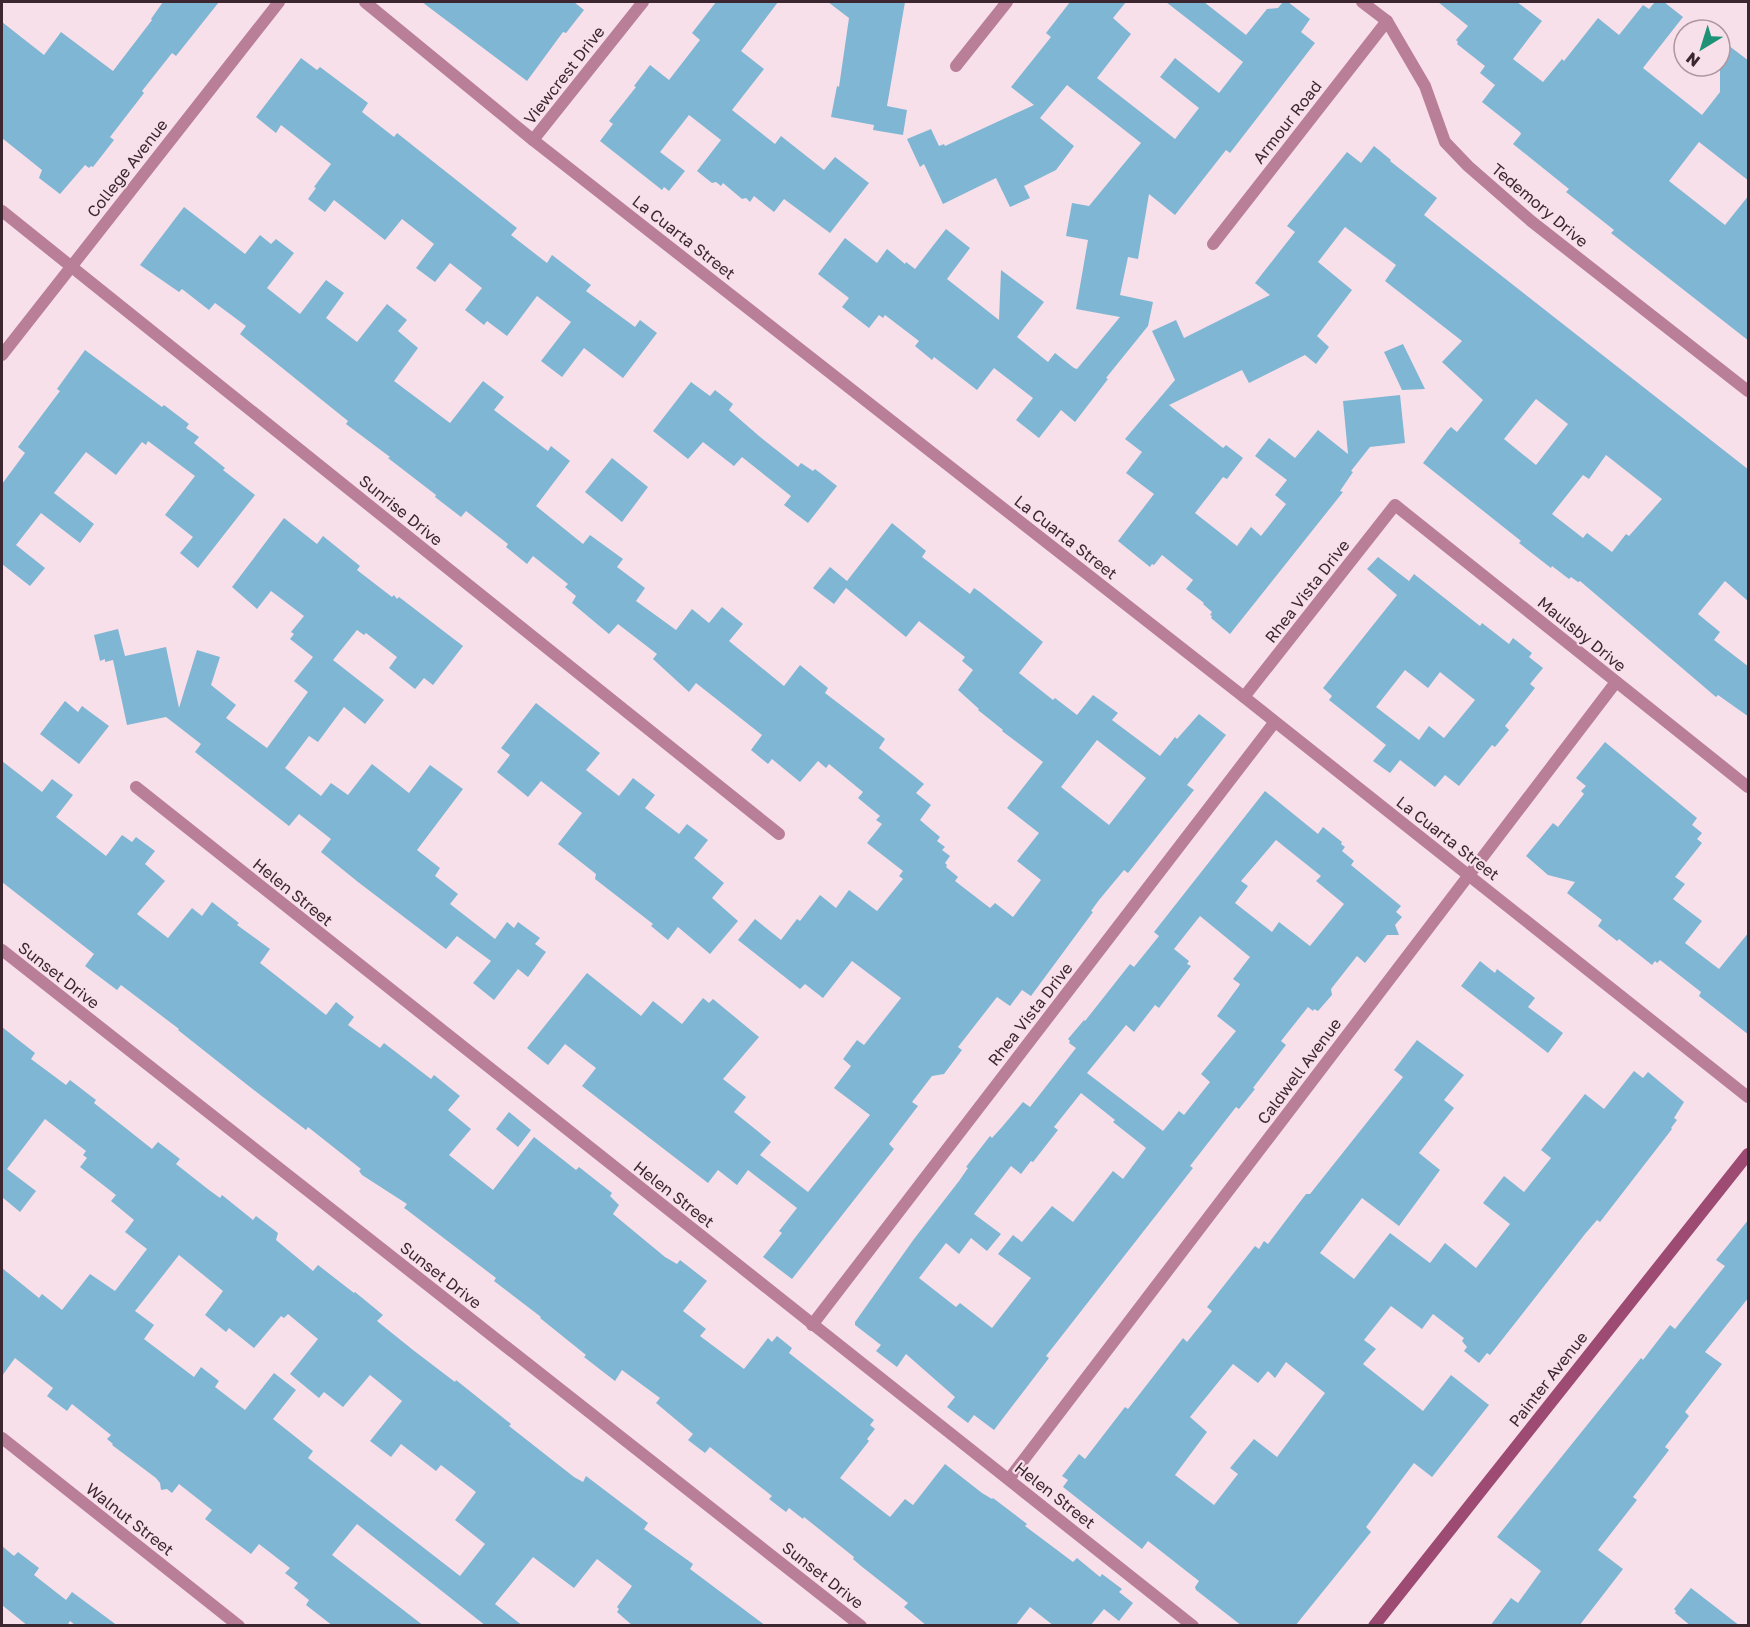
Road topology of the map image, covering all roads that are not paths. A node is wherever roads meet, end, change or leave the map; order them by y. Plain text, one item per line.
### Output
1 (279, 2) edge
2 (364, 2) edge
3 (643, 2) edge
4 (1007, 2) edge
5 (1362, 2) edge
6 (1387, 21) junction
7 (956, 66) dead end
8 (533, 140) junction
9 (2, 211) edge
10 (1213, 244) dead end
11 (71, 267) junction
12 (2, 355) edge
13 (1749, 391) edge
14 (1395, 505) joint
15 (1616, 682) junction
16 (1244, 697) junction
17 (1274, 723) junction
18 (1749, 787) edge
19 (136, 788) dead end
20 (779, 834) dead end
21 (1469, 875) junction
22 (2, 950) edge
23 (1749, 1097) edge
24 (1749, 1154) edge
25 (812, 1325) junction
26 (2, 1438) edge
27 (1009, 1479) junction
28 (239, 1626) edge
29 (861, 1626) edge
30 (1193, 1626) edge
31 (1374, 1626) edge

1 - 11 street, College Avenue
2 - 8 street, La Cuarta Street
3 - 8 street, Viewcrest Drive
4 - 7 street
5 - 6 street, Tedemory Drive
6 - 10 street, Armour Road
6 - 13 street, Tedemory Drive
8 - 16 street, La Cuarta Street
9 - 11 street, Sunrise Drive
11 - 12 street, College Avenue
11 - 20 street, Sunrise Drive
14 - 15 street, Maulsby Drive
14 - 16 street, Rhea Vista Drive
15 - 18 street, Maulsby Drive
15 - 21 street, Caldwell Avenue
16 - 17 street, La Cuarta Street
17 - 21 street, La Cuarta Street
17 - 25 street, Rhea Vista Drive
19 - 25 street, Helen Street
21 - 23 street, La Cuarta Street
21 - 27 street, Caldwell Avenue
22 - 29 street, Sunset Drive
24 - 31 main road, Painter Avenue
25 - 27 street, Helen Street
26 - 28 street, Walnut Street
27 - 30 street, Helen Street

